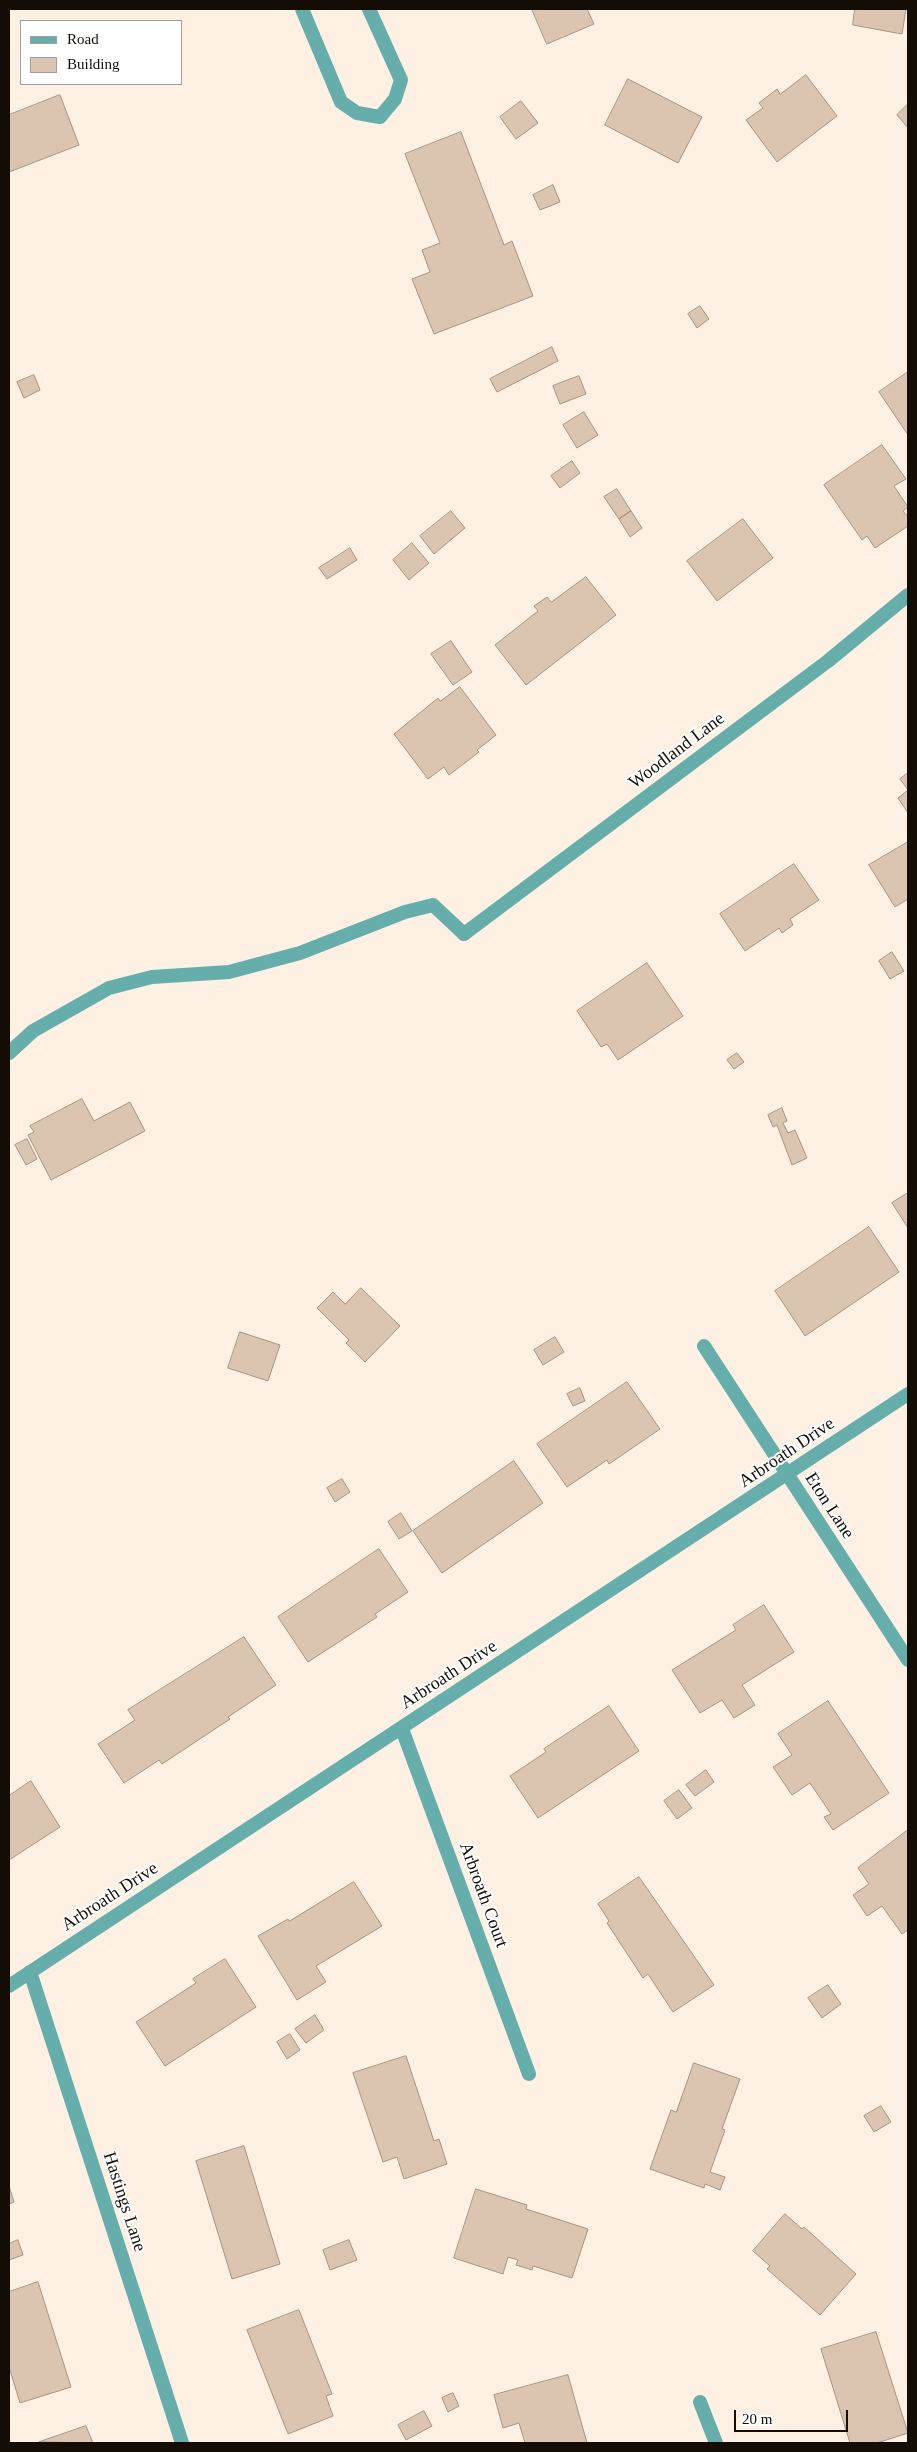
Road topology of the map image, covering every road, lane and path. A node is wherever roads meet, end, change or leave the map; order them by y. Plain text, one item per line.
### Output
1 (302, 9) edge
2 (369, 9) edge
3 (908, 595) edge
4 (9, 1053) edge
5 (704, 1346) dead end
6 (908, 1394) edge
7 (787, 1476) junction
8 (908, 1660) edge
9 (402, 1729) junction
10 (30, 1972) junction
11 (9, 1986) edge
12 (529, 2074) dead end
13 (700, 2402) dead end
14 (182, 2443) edge
15 (716, 2443) edge

1 - 2 street
3 - 4 street, Woodland Lane
5 - 7 street, Eton Lane
6 - 7 street, Arbroath Drive
7 - 8 street, Eton Lane
7 - 9 street, Arbroath Drive
9 - 10 street, Arbroath Drive
9 - 12 street, Arbroath Court
10 - 11 street, Arbroath Drive
10 - 14 street, Hastings Lane
13 - 15 street

